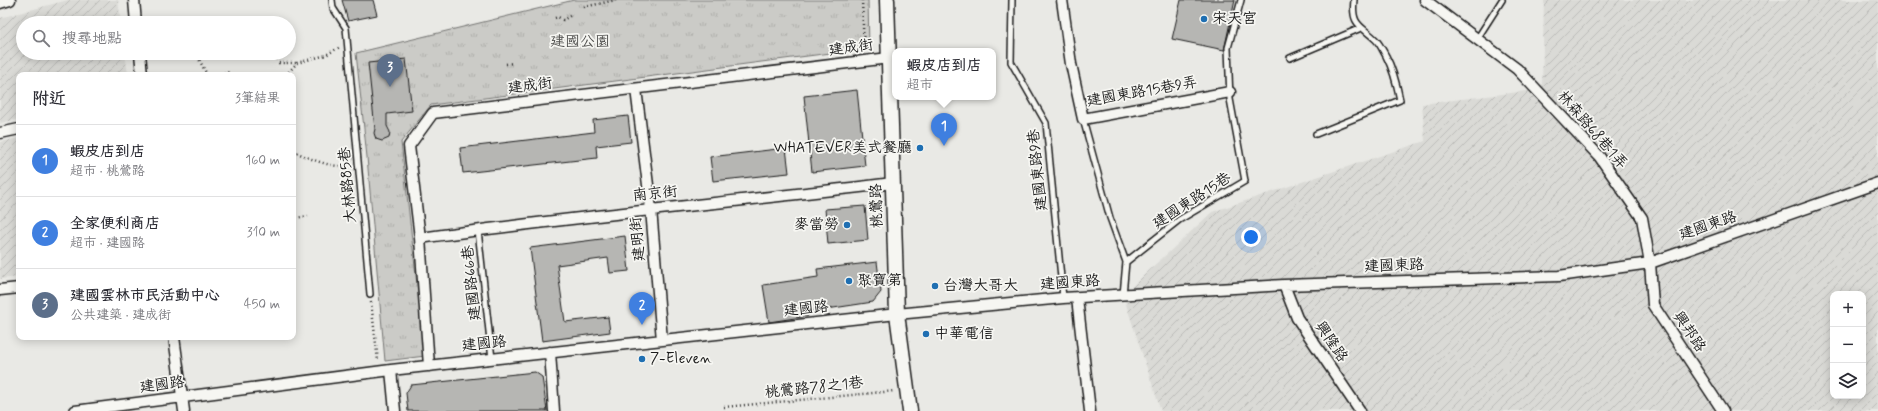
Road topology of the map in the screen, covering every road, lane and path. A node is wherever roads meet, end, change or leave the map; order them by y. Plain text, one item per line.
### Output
1 (10, 0) edge
2 (134, 0) edge
3 (332, 0) edge
4 (616, 0) edge
5 (862, 0) edge
6 (888, 0) edge
7 (1012, 0) edge
8 (1062, 0) edge
9 (1241, 0) edge
10 (1354, 0) edge
11 (1425, 0) edge
12 (1502, 0) edge
13 (0, 3) edge
14 (584, 6) dead end
15 (135, 16) edge
16 (570, 16) dead end
17 (555, 18) dead end
18 (1361, 28) junction
19 (1477, 39) junction
20 (347, 43) junction
21 (864, 57) dead end
22 (889, 58) junction
23 (1290, 58) dead end
24 (141, 60) edge
25 (200, 60) edge
26 (277, 60) edge
27 (297, 63) junction
28 (513, 63) dead end
29 (506, 64) dead end
30 (142, 72) edge
31 (206, 72) edge
32 (289, 72) edge
33 (636, 89) junction
34 (1230, 92) junction
35 (1083, 119) junction
36 (16, 130) edge
37 (0, 133) edge
38 (1316, 134) dead end
39 (296, 152) edge
40 (358, 166) junction
41 (893, 183) junction
42 (1878, 183) edge
43 (651, 209) junction
44 (308, 216) dead end
45 (296, 218) edge
46 (478, 230) junction
47 (420, 238) junction
48 (1126, 262) junction
49 (1650, 262) junction
50 (1284, 285) junction
51 (16, 288) edge
52 (0, 290) edge
53 (370, 294) joint
54 (1123, 295) junction
55 (1063, 298) junction
56 (1077, 298) junction
57 (897, 314) junction
58 (174, 340) edge
59 (662, 340) junction
60 (550, 352) junction
61 (492, 359) junction
62 (429, 366) junction
63 (391, 370) junction
64 (380, 371) junction
65 (906, 390) junction
66 (182, 398) junction
67 (724, 407) dead end
68 (75, 411) edge
69 (184, 411) edge
70 (395, 411) edge
71 (554, 411) edge
72 (910, 411) edge
73 (1090, 411) edge
74 (1360, 411) edge
75 (1723, 411) edge

1 - 13 street
2 - 15 street
3 - 20 lane, 大林路85巷
4 - 14 path
5 - 21 path
6 - 22 main road, 桃鶯路
7 - 55 lane, 建國東路9巷
8 - 35 street, 建國東路15巷9弄
9 - 34 lane
10 - 18 lane
11 - 19 street, 林森路68巷1弄
12 - 19 lane
16 - 17 path
18 - 23 lane
18 - 38 lane
19 - 49 street, 林森路68巷1弄
20 - 27 path
20 - 40 lane, 大林路85巷
22 - 33 street, 建成街
22 - 41 main road, 桃鶯路
24 - 30 street
25 - 31 path
26 - 27 path
27 - 32 path
28 - 29 path
33 - 43 street, 建明街
33 - 47 street, 建成街
34 - 35 street, 建國東路15巷9弄
34 - 48 lane, 建國東路15巷
35 - 48 lane
36 - 37 street
39 - 40 path
40 - 53 lane, 大林路85巷
41 - 43 street, 南京街
41 - 57 main road, 桃鶯路
42 - 49 street, 建國東路
43 - 46 street, 南京街
43 - 59 street, 建明街
44 - 45 path
46 - 47 street, 南京街
46 - 61 lane, 建國路66巷
47 - 62 street, 建成街
48 - 54 lane
49 - 50 street, 建國東路
49 - 75 street, 興邦路
50 - 54 street, 建國東路
50 - 74 street, 興隆路
51 - 52 street
53 - 64 path
54 - 56 street, 建國東路
55 - 56 street, 建國東路
55 - 57 street, 建國東路
56 - 73 street
57 - 59 street, 建國路
57 - 65 main road, 桃鶯路
58 - 66 street
59 - 60 street, 建國路
60 - 61 street, 建國路
60 - 71 street
61 - 62 street, 建國路
62 - 63 street, 建國路
63 - 64 street, 建國路
63 - 70 street
64 - 66 street, 建國路
65 - 67 path, 桃鶯路78之1巷
65 - 72 main road, 桃鶯路
66 - 68 street, 建國路
66 - 69 street

